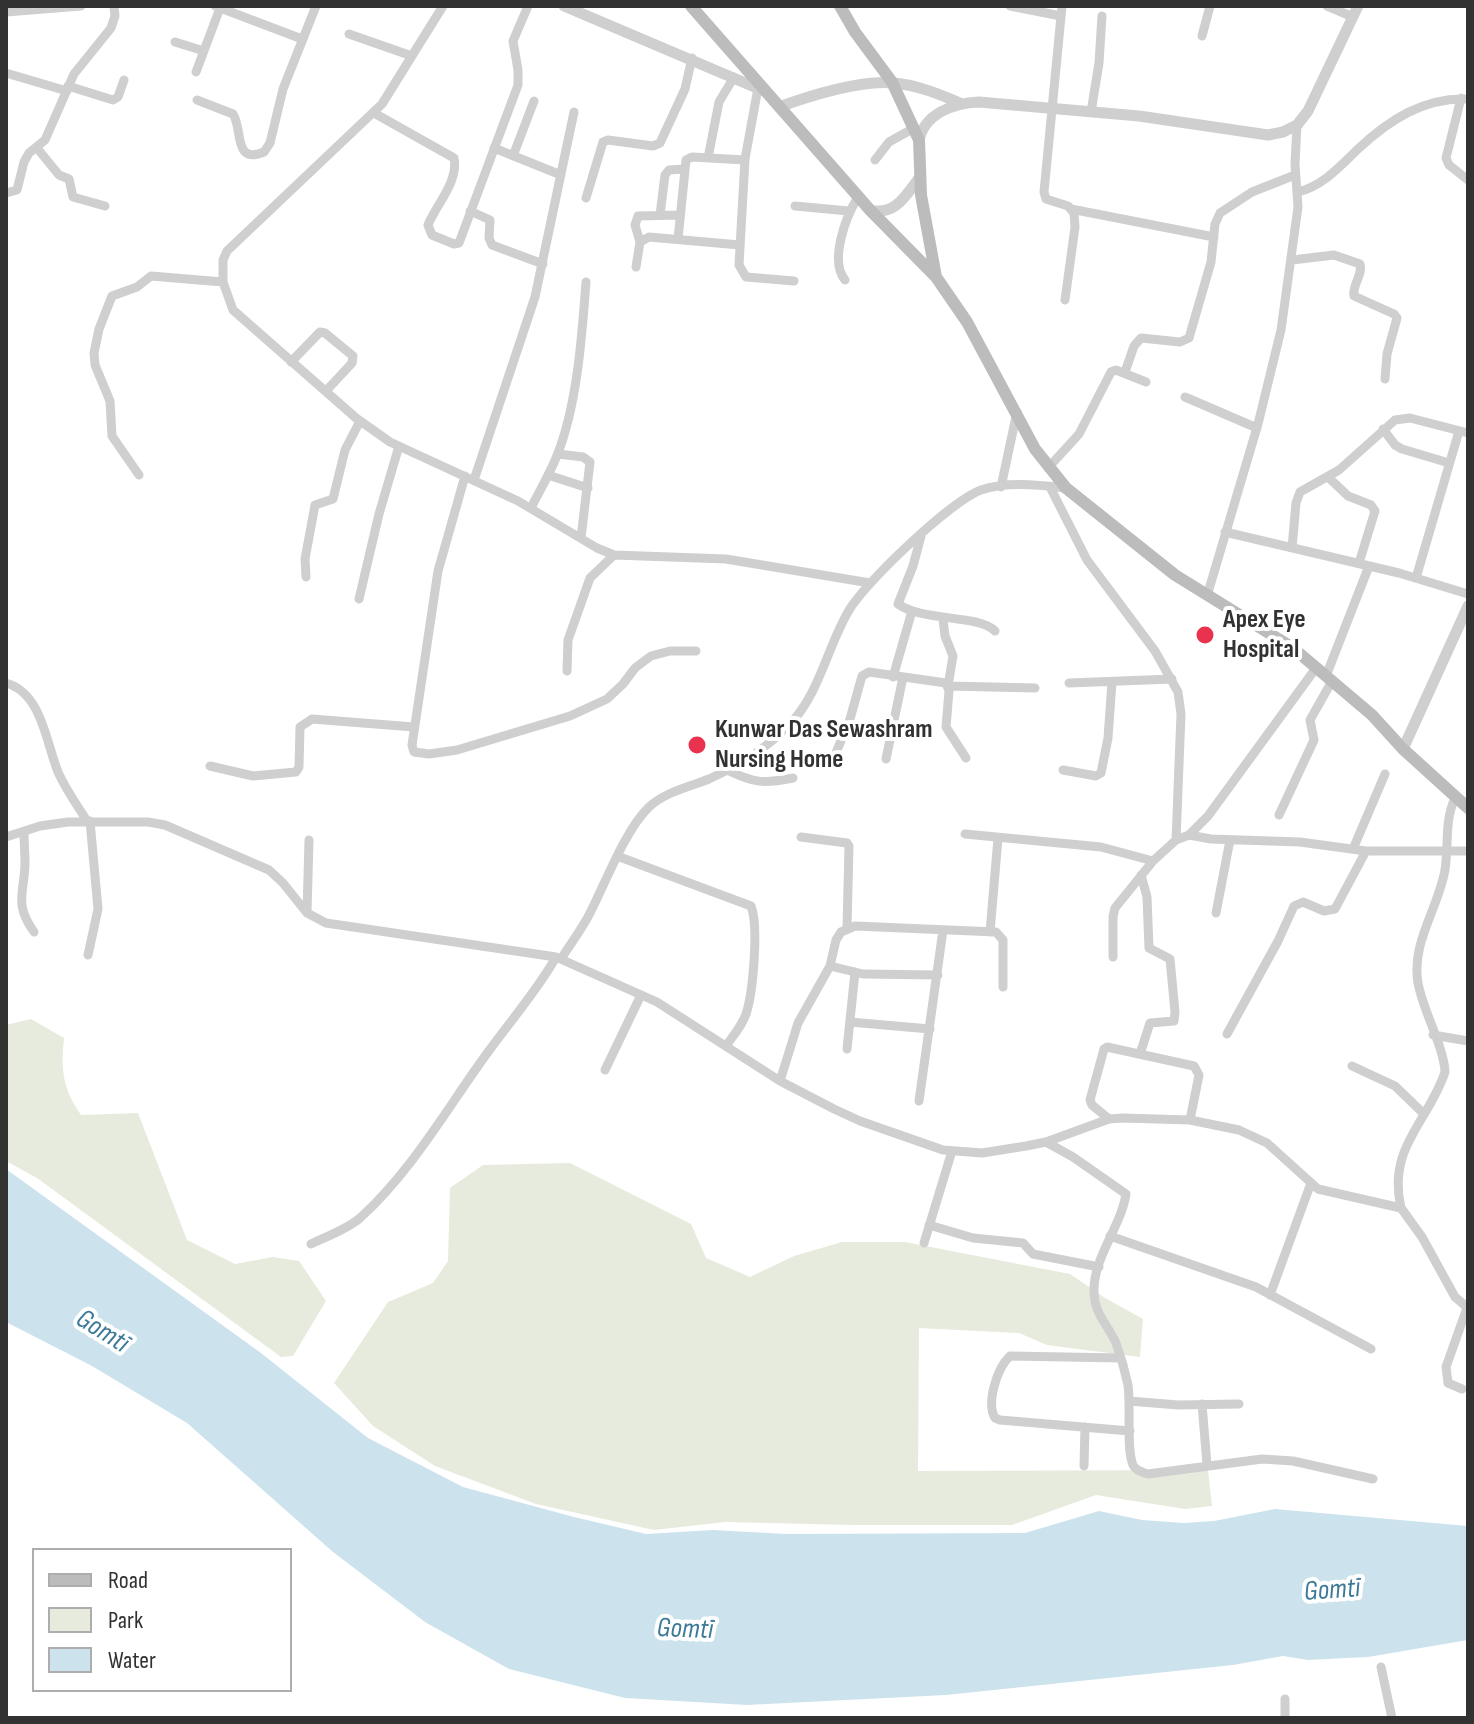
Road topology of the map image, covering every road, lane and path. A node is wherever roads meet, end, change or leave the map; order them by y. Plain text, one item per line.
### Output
1 (81, 6) edge
2 (114, 6) edge
3 (316, 6) edge
4 (443, 6) edge
5 (528, 6) edge
6 (564, 6) edge
7 (691, 6) edge
8 (840, 6) edge
9 (1010, 6) edge
10 (1210, 6) edge
11 (1327, 6) edge
12 (218, 7) edge
13 (1061, 11) edge
14 (1356, 11) edge
15 (6, 12) edge
16 (1102, 16) dead end
17 (349, 34) dead end
18 (1202, 36) dead end
19 (302, 39) junction
20 (175, 42) dead end
21 (204, 51) junction
22 (412, 56) junction
23 (692, 58) junction
24 (196, 72) dead end
25 (6, 73) edge
26 (734, 77) junction
27 (124, 80) dead end
28 (892, 82) junction
29 (68, 88) junction
30 (761, 89) junction
31 (1464, 99) edge
32 (197, 100) dead end
33 (534, 101) dead end
34 (960, 103) junction
35 (779, 107) junction
36 (1053, 109) junction
37 (574, 112) dead end
38 (1091, 112) junction
39 (374, 113) junction
40 (1297, 125) junction
41 (917, 134) junction
42 (37, 148) junction
43 (494, 148) junction
44 (513, 156) junction
45 (708, 158) junction
46 (745, 160) junction
47 (875, 160) dead end
48 (684, 169) junction
49 (561, 175) junction
50 (1295, 175) junction
51 (920, 177) junction
52 (1468, 180) edge
53 (1298, 192) junction
54 (6, 193) edge
55 (858, 197) junction
56 (586, 198) dead end
57 (105, 206) dead end
58 (795, 206) dead end
59 (1071, 209) junction
60 (870, 210) junction
61 (470, 211) junction
62 (849, 211) junction
63 (660, 215) junction
64 (680, 215) junction
65 (1214, 237) junction
66 (678, 239) junction
67 (640, 242) junction
68 (740, 245) junction
69 (1292, 260) junction
70 (543, 264) junction
71 (636, 267) dead end
72 (936, 277) junction
73 (845, 280) dead end
74 (794, 281) dead end
75 (223, 282) junction
76 (586, 282) dead end
77 (1065, 300) dead end
78 (291, 362) junction
79 (1125, 372) junction
80 (1385, 379) dead end
81 (1146, 382) dead end
82 (326, 391) junction
83 (1185, 397) dead end
84 (1017, 412) junction
85 (360, 421) junction
86 (1257, 428) junction
87 (1383, 429) junction
88 (1464, 432) edge
89 (399, 446) junction
90 (558, 454) junction
91 (1449, 463) junction
92 (1048, 468) junction
93 (139, 475) dead end
94 (548, 475) junction
95 (1328, 477) junction
96 (470, 478) junction
97 (1001, 487) junction
98 (1050, 487) junction
99 (588, 488) junction
100 (1066, 488) junction
101 (531, 508) junction
102 (1225, 532) junction
103 (921, 536) junction
104 (581, 538) junction
105 (1292, 548) junction
106 (614, 555) junction
107 (1364, 564) junction
108 (306, 577) dead end
109 (1416, 578) junction
110 (870, 583) junction
111 (1468, 594) edge
112 (1207, 596) junction
113 (359, 599) dead end
114 (1468, 606) edge
115 (912, 611) junction
116 (943, 619) junction
117 (995, 631) dead end
118 (696, 651) dead end
119 (567, 671) dead end
120 (1325, 675) junction
121 (898, 677) junction
122 (1172, 679) junction
123 (1112, 682) junction
124 (6, 683) edge
125 (1069, 683) dead end
126 (948, 686) junction
127 (1035, 688) dead end
128 (414, 727) junction
129 (1403, 749) junction
130 (835, 755) dead end
131 (966, 758) dead end
132 (886, 759) dead end
133 (210, 766) dead end
134 (727, 770) junction
135 (1063, 770) dead end
136 (1385, 774) dead end
137 (793, 778) dead end
138 (1455, 798) junction
139 (1468, 808) edge
140 (1279, 815) dead end
141 (89, 821) junction
142 (24, 831) junction
143 (965, 834) dead end
144 (1189, 835) junction
145 (6, 837) edge
146 (801, 837) dead end
147 (998, 838) junction
148 (309, 840) dead end
149 (1176, 840) junction
150 (1230, 840) junction
151 (1353, 849) junction
152 (1366, 851) junction
153 (1447, 851) junction
154 (1468, 851) edge
155 (617, 856) junction
156 (1153, 861) junction
157 (1141, 875) junction
158 (307, 913) junction
159 (1216, 913) dead end
160 (847, 928) junction
161 (943, 930) junction
162 (34, 932) dead end
163 (990, 932) junction
164 (88, 955) dead end
165 (1113, 957) dead end
166 (558, 958) junction
167 (830, 966) junction
168 (855, 972) junction
169 (938, 975) junction
170 (1003, 987) dead end
171 (641, 995) junction
172 (850, 1022) junction
173 (930, 1029) junction
174 (1227, 1034) dead end
175 (1433, 1035) junction
176 (1468, 1041) edge
177 (726, 1046) junction
178 (847, 1049) dead end
179 (1140, 1054) junction
180 (1352, 1066) dead end
181 (605, 1070) dead end
182 (780, 1081) junction
183 (919, 1101) dead end
184 (1423, 1113) junction
185 (1109, 1119) junction
186 (1190, 1120) junction
187 (1046, 1142) junction
188 (952, 1151) junction
189 (1311, 1183) junction
190 (1401, 1208) junction
191 (929, 1225) junction
192 (1110, 1236) junction
193 (924, 1243) dead end
194 (311, 1244) dead end
195 (1099, 1267) junction
196 (1270, 1295) junction
197 (1468, 1308) edge
198 (1371, 1349) dead end
199 (1121, 1358) junction
200 (1462, 1389) dead end
201 (1129, 1401) junction
202 (1202, 1404) junction
203 (1239, 1404) dead end
204 (1085, 1427) junction
205 (1130, 1431) junction
206 (1207, 1465) junction
207 (1084, 1466) dead end
208 (1373, 1479) dead end
209 (1381, 1667) dead end
210 (1285, 1699) dead end
211 (1285, 1718) edge
212 (1392, 1718) edge

1 - 15 street
2 - 29 street
3 - 19 street
4 - 22 street
5 - 43 street
6 - 23 street
7 - 30 main road
8 - 28 main road
9 - 13 street
10 - 18 street
11 - 14 street
12 - 19 street
12 - 21 street
13 - 36 street
14 - 40 street
16 - 38 street
17 - 22 street
19 - 32 street
20 - 21 street
21 - 24 street
22 - 39 street
23 - 26 street
23 - 56 street
25 - 29 street
26 - 30 street
26 - 45 street
27 - 29 street
28 - 34 street
28 - 35 street
28 - 41 main road
29 - 42 street
30 - 35 main road
30 - 46 street
31 - 52 street
31 - 53 street
33 - 44 street
34 - 36 street
34 - 41 street
35 - 55 main road
36 - 38 street
36 - 59 street
37 - 49 street
38 - 40 street
39 - 61 street
39 - 75 street
40 - 50 street
41 - 47 street
41 - 51 main road
42 - 54 street
42 - 57 street
43 - 44 street
43 - 61 street
44 - 49 street
45 - 46 street
45 - 48 street
46 - 68 street
48 - 63 street
48 - 64 street
49 - 70 street
50 - 53 street
50 - 65 street
51 - 60 street
51 - 72 main road
53 - 69 street
55 - 60 main road
55 - 62 street
58 - 62 street
59 - 65 street
59 - 77 street
60 - 72 main road
61 - 70 street
62 - 73 street
63 - 64 street
63 - 67 street
64 - 66 street
65 - 79 street
66 - 67 street
66 - 68 street
67 - 71 street
68 - 74 street
69 - 80 street
69 - 86 street
70 - 96 street
72 - 84 main road
75 - 78 street
75 - 93 street
76 - 90 street
78 - 82 street
78 - 82 street
79 - 81 street
79 - 92 street
82 - 85 street
83 - 86 street
84 - 92 main road
84 - 97 street
85 - 89 street
85 - 108 street
86 - 102 street
87 - 88 street
87 - 91 street
87 - 95 street
88 - 91 street
89 - 96 street
89 - 113 street
90 - 94 street
90 - 99 street
91 - 109 street
92 - 100 main road
94 - 99 street
94 - 101 street
95 - 105 street
95 - 107 street
96 - 101 street
96 - 128 street
97 - 98 street
97 - 103 street
98 - 100 street
98 - 122 street
99 - 104 street
100 - 112 main road
101 - 104 street
102 - 105 street
102 - 112 street
103 - 110 street
103 - 115 street
104 - 106 street
105 - 107 street
106 - 110 street
106 - 119 street
107 - 109 street
107 - 120 street
109 - 111 street
110 - 134 street
112 - 120 main road
114 - 129 street
115 - 116 street
115 - 121 street
116 - 117 street
116 - 126 street
118 - 128 street
120 - 129 main road
120 - 140 street
120 - 144 street
121 - 126 street
121 - 130 street
121 - 132 street
122 - 123 street
122 - 149 street
123 - 125 street
123 - 135 street
124 - 141 street
126 - 127 street
126 - 131 street
128 - 133 street
129 - 138 main road
134 - 137 street
134 - 155 street
136 - 151 street
138 - 139 main road
138 - 153 street
141 - 142 street
141 - 158 street
141 - 164 street
142 - 145 street
142 - 162 street
143 - 147 street
144 - 149 street
144 - 150 street
146 - 160 street
147 - 156 street
147 - 163 street
148 - 158 street
149 - 156 street
150 - 151 street
150 - 159 street
151 - 152 street
152 - 153 street
152 - 174 street
153 - 154 street
153 - 175 street
155 - 166 street
155 - 177 street
156 - 157 street
157 - 165 street
157 - 179 street
158 - 166 street
160 - 161 street
160 - 167 street
161 - 163 street
161 - 169 street
163 - 170 street
166 - 171 street
166 - 194 street
167 - 168 street
167 - 182 street
168 - 169 street
168 - 172 street
169 - 173 street
171 - 177 street
171 - 181 street
172 - 173 street
172 - 178 street
173 - 183 street
175 - 176 street
175 - 184 street
177 - 182 street
179 - 185 street
179 - 186 street
180 - 184 street
182 - 188 street
184 - 190 street
185 - 186 street
185 - 187 street
186 - 189 street
187 - 188 street
187 - 192 street
188 - 191 street
189 - 190 street
189 - 196 street
190 - 197 street
191 - 193 street
191 - 195 street
192 - 195 street
192 - 196 street
195 - 199 street
196 - 198 street
197 - 200 street
199 - 201 street
199 - 204 street
201 - 202 street
201 - 205 street
202 - 203 street
202 - 206 street
204 - 205 street
204 - 207 street
205 - 206 street
206 - 208 street
209 - 212 street
210 - 211 street

